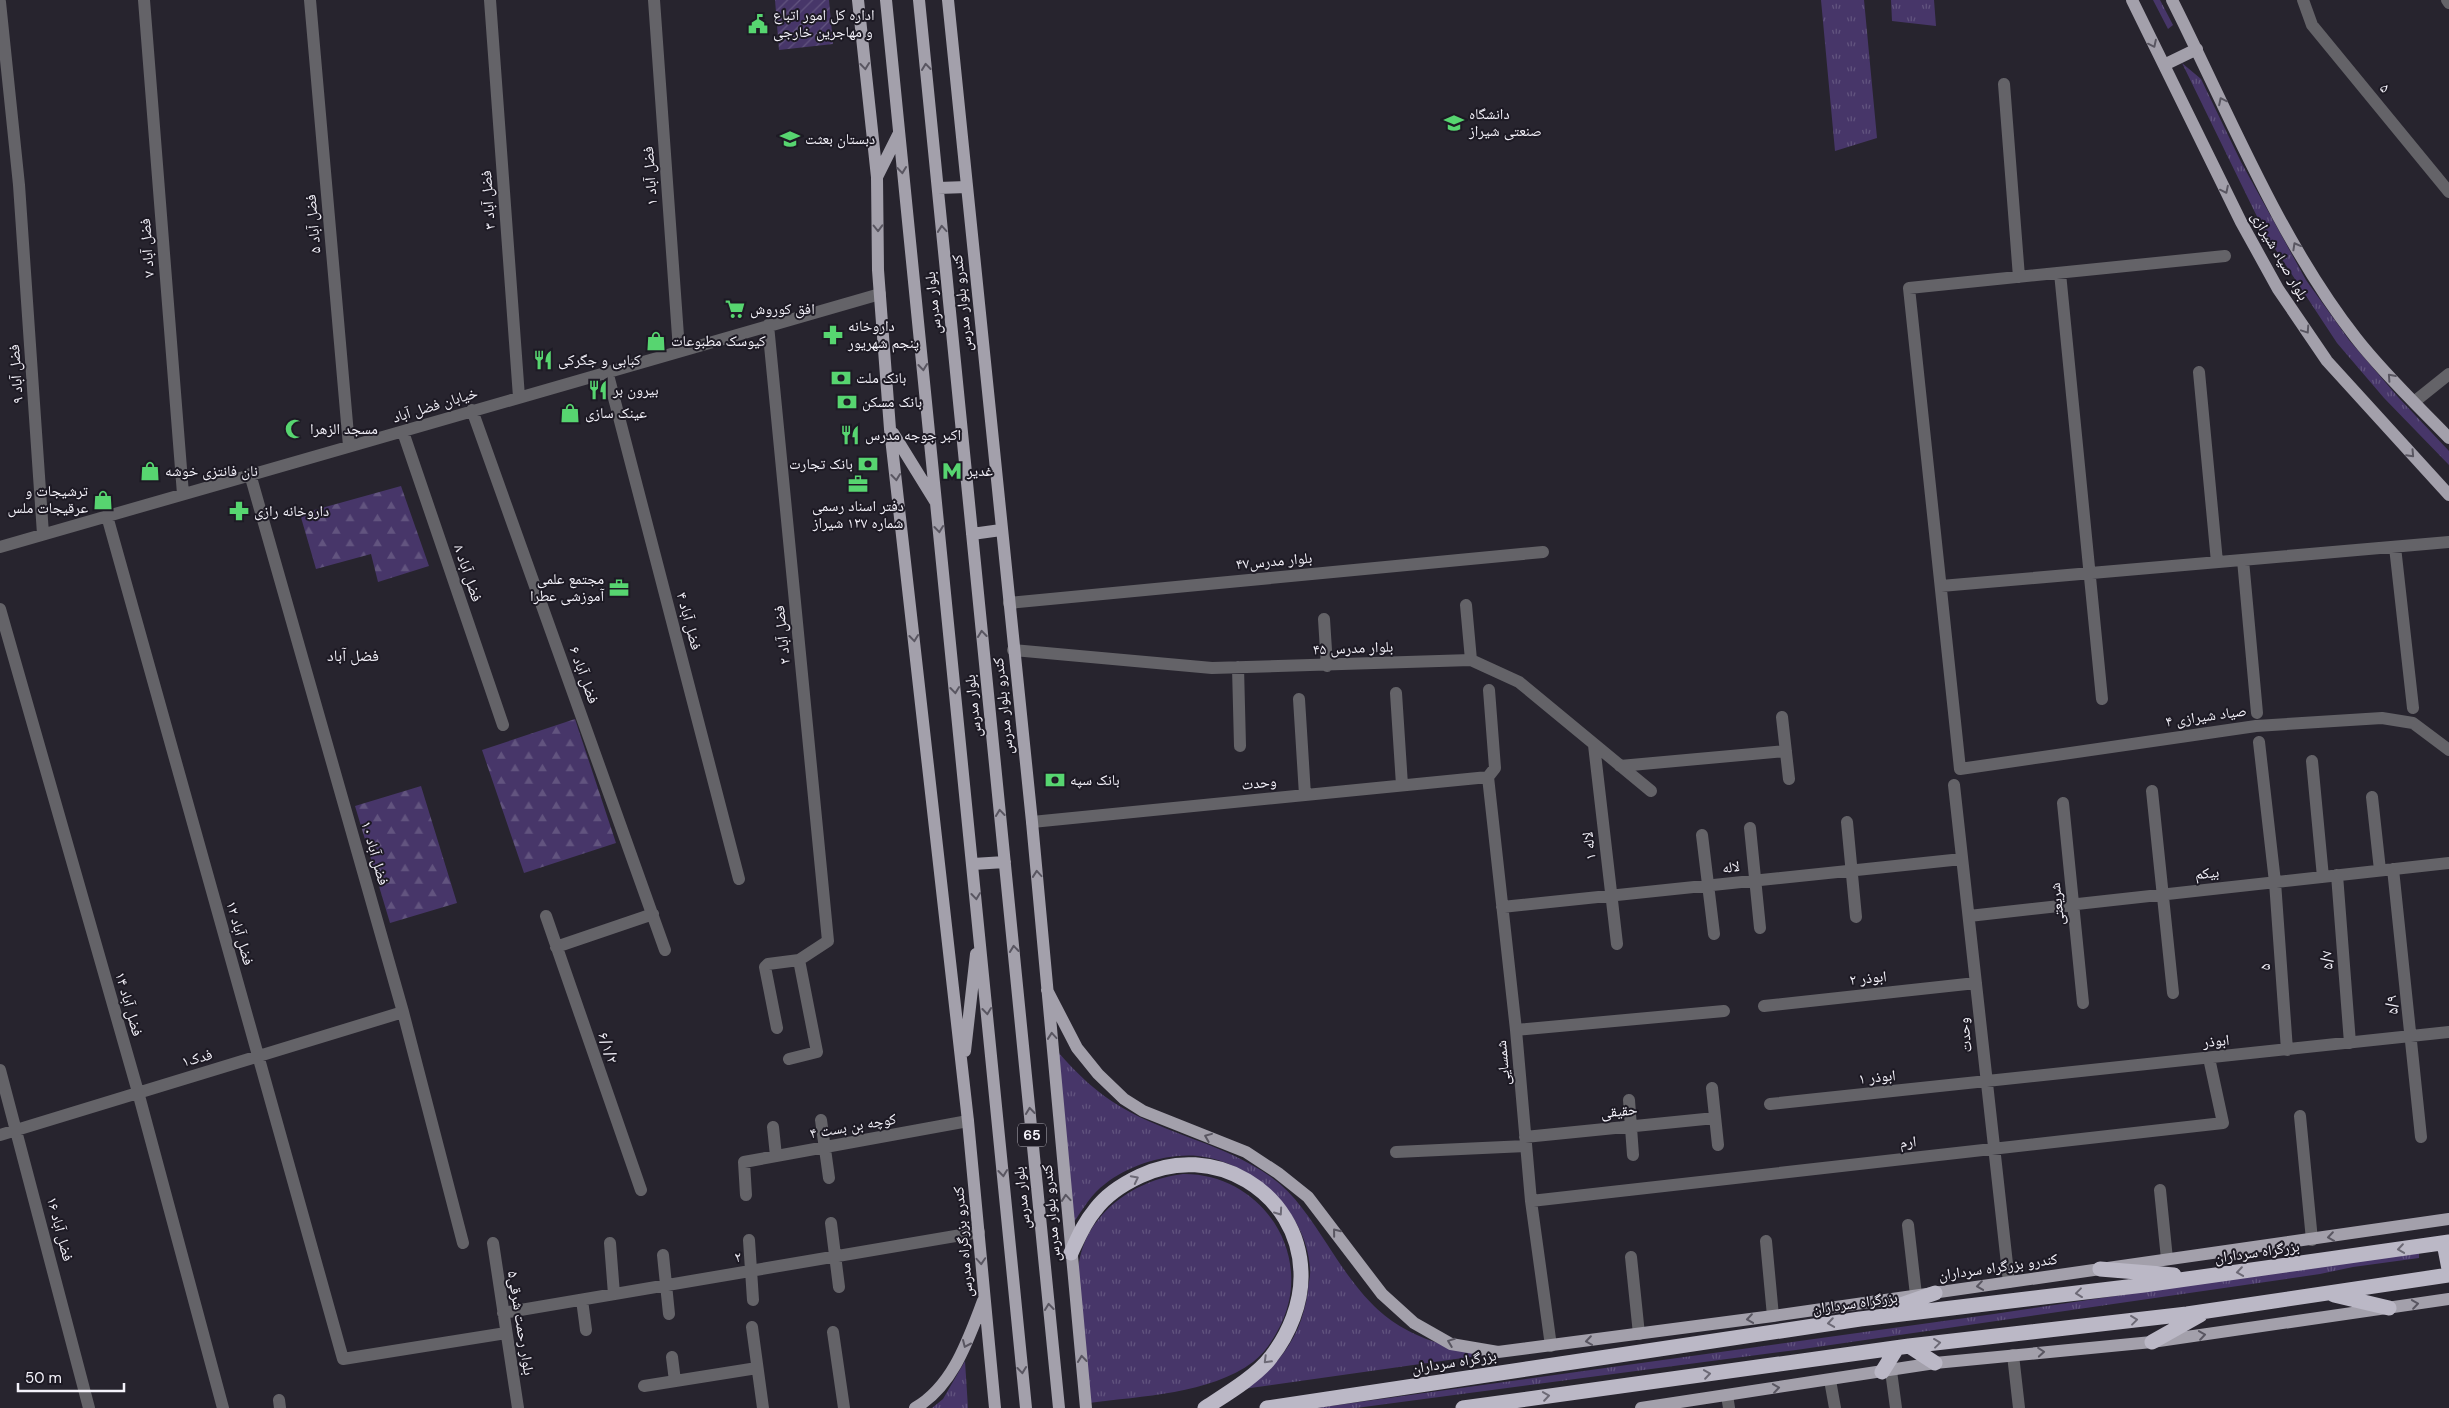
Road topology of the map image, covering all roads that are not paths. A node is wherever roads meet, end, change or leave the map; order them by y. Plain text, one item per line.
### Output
1 (144, 0) edge
2 (310, 0) edge
3 (490, 0) edge
4 (654, 0) edge
5 (858, 0) edge
6 (886, 0) edge
7 (919, 0) edge
8 (948, 0) edge
9 (2132, 0) edge
10 (2172, 0) edge
11 (2302, 0) edge
12 (0, 2) edge
13 (2197, 49) junction
14 (2164, 65) junction
15 (2004, 84) dead end
16 (898, 135) junction
17 (877, 177) junction
18 (938, 188) junction
19 (967, 188) junction
20 (2449, 192) edge
21 (2225, 256) dead end
22 (2060, 273) junction
23 (2020, 277) junction
24 (880, 294) junction
25 (768, 325) junction
26 (679, 350) junction
27 (607, 371) junction
28 (2199, 372) dead end
29 (2449, 374) edge
30 (519, 397) junction
31 (2414, 402) junction
32 (472, 410) junction
33 (890, 429) junction
34 (403, 432) junction
35 (2449, 438) edge
36 (349, 446) junction
37 (250, 474) junction
38 (183, 494) junction
39 (2449, 495) edge
40 (937, 504) junction
41 (107, 516) junction
42 (1001, 530) junction
43 (43, 534) junction
44 (972, 534) junction
45 (2449, 542) edge
46 (0, 547) edge
47 (2395, 547) junction
48 (1543, 552) dead end
49 (2243, 560) junction
50 (2217, 562) junction
51 (2090, 573) junction
52 (1941, 586) junction
53 (1009, 603) junction
54 (1466, 605) dead end
55 (0, 609) edge
56 (1324, 619) dead end
57 (1013, 650) junction
58 (1471, 660) junction
59 (1328, 666) junction
60 (1238, 667) junction
61 (1489, 690) dead end
62 (1396, 693) dead end
63 (1299, 699) dead end
64 (2102, 699) dead end
65 (2413, 708) dead end
66 (2257, 712) dead end
67 (1782, 717) dead end
68 (503, 726) dead end
69 (2259, 742) dead end
70 (1240, 746) dead end
71 (1594, 746) junction
72 (2449, 750) edge
73 (1786, 751) junction
74 (2312, 761) dead end
75 (1620, 766) junction
76 (1488, 777) junction
77 (1789, 779) dead end
78 (1402, 785) junction
79 (1954, 785) dead end
80 (1651, 791) dead end
81 (2152, 791) dead end
82 (1306, 795) junction
83 (2372, 797) dead end
84 (2063, 803) dead end
85 (1032, 822) junction
86 (1847, 822) dead end
87 (1750, 828) dead end
88 (1702, 835) dead end
89 (1962, 859) junction
90 (1005, 862) junction
91 (2449, 863) edge
92 (973, 864) junction
93 (1851, 870) junction
94 (2386, 870) junction
95 (2337, 875) junction
96 (2323, 877) junction
97 (739, 880) dead end
98 (1755, 880) junction
99 (2275, 882) junction
100 (1708, 885) junction
101 (2163, 894) junction
102 (1612, 895) junction
103 (2073, 904) junction
104 (1502, 907) junction
105 (653, 914) junction
106 (546, 916) dead end
107 (1856, 916) dead end
108 (1969, 916) junction
109 (979, 928) junction
110 (1760, 928) dead end
111 (1714, 934) dead end
112 (1617, 944) dead end
113 (556, 947) junction
114 (666, 950) dead end
115 (800, 960) junction
116 (1976, 983) junction
117 (1047, 990) junction
118 (2173, 993) dead end
119 (2083, 1003) dead end
120 (1764, 1006) dead end
121 (1724, 1011) dead end
122 (404, 1012) junction
123 (777, 1028) dead end
124 (1516, 1030) junction
125 (2449, 1032) edge
126 (2412, 1036) junction
127 (2350, 1043) junction
128 (2287, 1050) junction
129 (258, 1057) junction
130 (2209, 1058) junction
131 (789, 1059) dead end
132 (0, 1070) edge
133 (963, 1073) junction
134 (1987, 1081) junction
135 (1712, 1088) dead end
136 (138, 1092) junction
137 (1629, 1100) dead end
138 (1770, 1104) dead end
139 (2300, 1116) dead end
140 (1715, 1118) junction
141 (821, 1120) dead end
142 (968, 1121) junction
143 (1631, 1126) junction
144 (773, 1128) dead end
145 (17, 1130) junction
146 (0, 1135) edge
147 (2422, 1137) dead end
148 (1526, 1141) junction
149 (1718, 1145) dead end
150 (825, 1147) junction
151 (1994, 1149) junction
152 (1396, 1152) dead end
153 (1633, 1155) dead end
154 (776, 1156) junction
155 (829, 1178) dead end
156 (640, 1190) dead end
157 (2160, 1190) dead end
158 (746, 1195) dead end
159 (1531, 1201) junction
160 (2449, 1220) edge
161 (831, 1223) dead end
162 (1908, 1225) dead end
163 (979, 1232) junction
164 (749, 1240) dead end
165 (2312, 1240) junction
166 (1766, 1241) dead end
167 (463, 1242) dead end
168 (493, 1243) dead end
169 (610, 1243) dead end
170 (2447, 1243) edge
171 (1071, 1253) junction
172 (663, 1255) dead end
173 (836, 1256) junction
174 (1631, 1257) dead end
175 (2167, 1260) junction
176 (2100, 1269) junction
177 (2449, 1269) edge
178 (751, 1271) junction
179 (2449, 1275) edge
180 (2203, 1277) junction
181 (2009, 1282) junction
182 (666, 1285) junction
183 (839, 1287) dead end
184 (1934, 1293) junction
185 (2326, 1293) junction
186 (614, 1294) junction
187 (1916, 1296) junction
188 (983, 1299) junction
189 (2449, 1299) edge
190 (582, 1300) junction
191 (752, 1300) dead end
192 (2389, 1308) junction
193 (2208, 1310) junction
194 (503, 1313) junction
195 (669, 1314) dead end
196 (1773, 1316) junction
197 (1860, 1319) junction
198 (752, 1327) dead end
199 (586, 1330) dead end
200 (833, 1332) dead end
201 (506, 1333) junction
202 (1639, 1334) junction
203 (2152, 1342) junction
204 (1551, 1346) junction
205 (1903, 1347) junction
206 (2013, 1355) junction
207 (672, 1357) dead end
208 (1935, 1363) junction
209 (758, 1368) junction
210 (1887, 1371) junction
211 (1830, 1380) junction
212 (675, 1381) junction
213 (644, 1386) dead end
214 (1727, 1395) junction
215 (88, 1402) edge
216 (223, 1408) edge
217 (518, 1408) edge
218 (763, 1408) edge
219 (844, 1408) edge
220 (915, 1408) edge
221 (995, 1408) edge
222 (1026, 1408) edge
223 (1059, 1408) edge
224 (1086, 1408) edge
225 (1205, 1408) edge
226 (1267, 1408) edge
227 (1463, 1408) edge
228 (1641, 1408) edge
229 (1728, 1408) edge
230 (1835, 1408) edge
231 (1896, 1408) edge
232 (2019, 1408) edge

1 - 38 street, فضل آباد ۷
2 - 36 street, فضل آباد ۵
3 - 30 street, فضل آباد ۳
4 - 26 street, فضل آباد ۱
5 -> 17 main road
6 - 16 main road, بلوار مدرس / 65
18 -> 7 main road, بلوار مدرس / 65
8 - 19 main road, کندرو بلوار مدرس
9 -> 14 main road, بلوار صیاد شیرازی
10 - 13 main road, بلوار صیاد شیرازی
11 - 20 street, ۵
12 - 43 street, فضل آباد ۹
13 - 14 main road
31 -> 13 main road, بلوار صیاد شیرازی
14 -> 39 main road, بلوار صیاد شیرازی
15 - 23 street
16 - 17 main road
16 -> 40 main road, بلوار مدرس / 65
17 -> 24 main road
18 - 19 main road
44 -> 18 main road, بلوار مدرس / 65
19 - 42 main road, کندرو بلوار مدرس
21 - 22 street
22 - 23 street
22 - 51 street
23 - 52 street
24 - 25 street, خیابان فضل آباد
24 - 33 main road
25 - 26 street, خیابان فضل آباد
25 - 115 street, فضل آباد ۲
26 - 27 street, خیابان فضل آباد
27 - 30 street, خیابان فضل آباد
27 - 97 street, فضل آباد ۴
28 - 50 street
29 - 31 street
30 - 32 street, خیابان فضل آباد
31 - 35 main road, بلوار صیاد شیرازی
32 - 34 street, خیابان فضل آباد
32 - 105 street, فضل آباد ۶
33 - 40 main road
33 -> 133 main road
34 - 36 street, خیابان فضل آباد
34 - 68 street, فضل آباد ۸
36 - 37 street, خیابان فضل آباد
37 - 38 street, خیابان فضل آباد
37 - 122 street, فضل آباد ۱۰
38 - 41 street, خیابان فضل آباد
40 -> 92 main road, بلوار مدرس / 65
41 - 43 street, خیابان فضل آباد
41 - 129 street, فضل آباد ۱۲
42 - 44 main road
42 - 53 main road, کندرو بلوار مدرس
43 - 46 street, خیابان فضل آباد
90 -> 44 main road, بلوار مدرس / 65
45 - 47 street
47 - 49 street
47 - 65 street
48 - 53 street, بلوار مدرس۴۷
49 - 50 street
49 - 66 street
50 - 51 street
51 - 52 street
51 - 64 street
52 - 72 street, صیاد شیرازی ۴
53 - 57 main road, کندرو بلوار مدرس
54 - 58 street
55 - 136 street, فضل آباد ۱۴
56 - 59 street
57 - 60 street, ۴۵ بلوار مدرس
57 - 85 main road, کندرو بلوار مدرس
58 - 59 street, ۴۵ بلوار مدرس
58 - 71 street, ۴۵ بلوار مدرس
59 - 60 street, ۴۵ بلوار مدرس
60 - 70 street
61 - 76 street
62 - 78 street
63 - 82 street
67 - 73 street
69 - 99 street, ۵
71 - 75 street, ۴۵ بلوار مدرس
71 - 102 street, لاله ۱
73 - 75 street
73 - 77 street
74 - 96 street
75 - 80 street, ۴۵ بلوار مدرس
76 - 78 street, وحدت
76 - 104 street, شمسایی
78 - 82 street, وحدت
79 - 89 street, وحدت
81 - 101 street
82 - 85 street, وحدت
83 - 94 street, ۵/۹
84 - 103 street, شریعتی
117 -> 85 main road, کندرو بلوار مدرس
86 - 93 street
87 - 98 street
88 - 100 street
89 - 93 street, لاله
89 - 108 street, وحدت
90 - 92 main road
223 -> 90 main road, بلوار مدرس / 65
91 - 94 street, بیکم
92 -> 109 main road, بلوار مدرس / 65
93 - 98 street, لاله
93 - 107 street
94 - 95 street, بیکم
94 - 126 street, ۵/۹
95 - 96 street, بیکم
95 - 127 street, ۵/۷
96 - 99 street, بیکم
98 - 100 street, لاله
98 - 110 street
99 - 101 street, بیکم
99 - 128 street, ۵
100 - 102 street, لاله
100 - 111 street
101 - 103 street, بیکم
101 - 118 street
102 - 104 street, لاله
102 - 112 street, لاله ۱
103 - 108 street, بیکم
103 - 119 street, شریعتی
104 - 124 street, شمسایی
105 - 113 street
105 - 114 street, فضل آباد ۶
106 - 113 street, ۶/۱/۲
108 - 116 street, وحدت
109 - 133 main road
109 -> 222 main road, بلوار مدرس / 65
113 - 156 street, ۶/۱/۲
115 - 123 street
115 - 131 street
116 - 120 street, ابوذر ۲
116 - 134 street, وحدت
171 -> 117 main road, کندرو بلوار مدرس
204 -> 117 main road, کندرو بزرگراه سرداران
121 - 124 street
122 - 129 street, فدک۱
122 - 167 street, فضل آباد ۱۰
124 - 148 street, شمسایی
125 - 126 street, ابوذر
126 - 127 street, ابوذر
126 - 147 street, ۵/۹
127 - 128 street, ابوذر
128 - 130 street, ابوذر
129 - 136 street, فدک۱
129 - 201 street, فضل آباد ۱۲
130 - 134 street, ابوذر
130 - 151 street, ارم
132 - 145 street, فضل آباد ۱۶
133 - 142 main road, کندرو بزرگراه مدرس
134 - 138 street, ابوذر ۱
134 - 151 street, وحدت
135 - 140 street
136 - 145 street, فدک۱
136 - 216 street, فضل آباد ۱۴
137 - 143 street
139 - 165 street
140 - 143 street, حقیقی
140 - 149 street
141 - 150 street
142 - 150 street, کوچه بن بست ۴
142 - 163 main road, کندرو بزرگراه مدرس
143 - 148 street, حقیقی
143 - 153 street
144 - 154 street
145 - 146 street, فدک۱
145 - 215 street, فضل آباد ۱۶
148 - 152 street, حقیقی
148 - 159 street, شمسایی
150 - 154 street, کوچه بن بست ۴
150 - 155 street
151 - 159 street, ارم
151 - 181 street, وحدت
154 - 158 street, کوچه بن بست ۴
157 - 175 street
159 - 204 street, شمسایی
160 -> 165 main road, کندرو بزرگراه سرداران
161 - 173 street
162 - 187 street
163 - 173 street, ۲
163 -> 188 main road, کندرو بزرگراه مدرس
164 - 178 street
165 - 175 main road, کندرو بزرگراه سرداران
166 - 196 street
168 - 194 street, ۵بلوار رحمت شرقی
169 - 186 street
170 - 177 highway
170 -> 180 highway, بزرگراه سرداران
224 -> 171 main road, کندرو بلوار مدرس
171 -> 225 highway
172 - 182 street
173 - 178 street, ۲
173 - 183 street
174 - 202 street
175 - 176 main road, کندرو بزرگراه سرداران
176 - 180 highway
176 - 181 main road, کندرو بزرگراه سرداران
178 - 182 street, ۲
178 - 191 street
179 - 185 highway
180 -> 197 highway, بزرگراه سرداران
181 -> 184 main road, کندرو بزرگراه سرداران
182 - 186 street, ۲
182 - 195 street
184 - 187 main road, کندرو بزرگراه سرداران
184 - 197 highway
185 - 192 highway
185 - 193 highway
186 - 190 street, ۲
187 - 196 main road, کندرو بزرگراه سرداران
188 -> 220 main road
188 - 221 main road, کندرو بزرگراه مدرس
192 -> 189 main road
190 - 194 street, ۲
190 - 199 street
203 -> 192 main road
193 - 203 highway
205 -> 193 highway
194 - 201 street, ۵بلوار رحمت شرقی
196 -> 202 main road, کندرو بزرگراه سرداران
197 -> 226 highway, بزرگراه سرداران
198 - 209 street
200 - 219 street
201 - 217 street, ۵بلوار رحمت شرقی
202 -> 204 main road, کندرو بزرگراه سرداران
206 -> 203 main road
205 - 208 highway
205 - 210 highway
227 -> 205 highway
206 - 208 main road
206 - 232 street
207 - 212 street
208 - 210 main road
209 - 212 street
209 - 218 street
210 - 211 main road
210 - 231 street
214 -> 211 main road
211 - 230 street
212 - 213 street
214 - 228 main road
214 - 229 street

